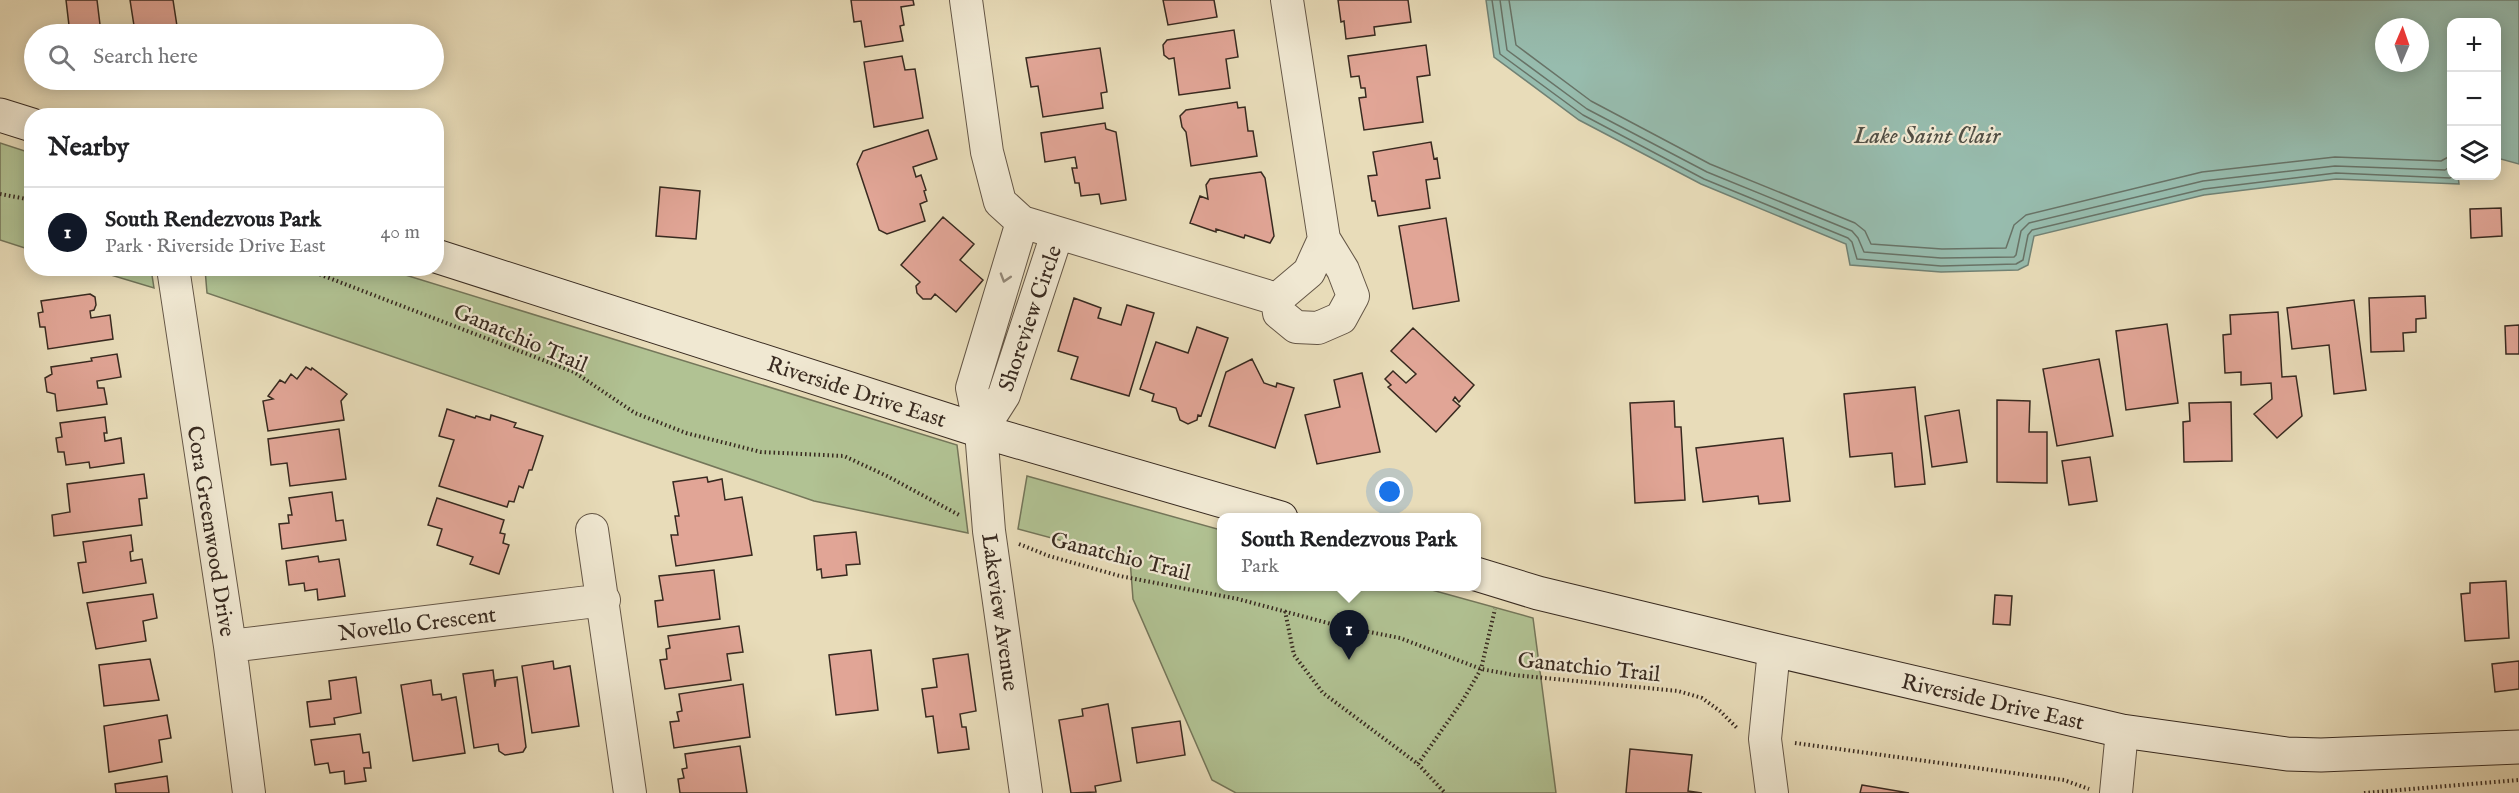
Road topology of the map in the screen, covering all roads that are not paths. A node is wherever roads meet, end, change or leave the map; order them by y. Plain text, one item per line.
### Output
1 (966, 0) edge
2 (1287, 0) edge
3 (0, 115) edge
4 (24, 122) edge
5 (1022, 222) junction
6 (1057, 234) junction
7 (1324, 239) junction
8 (444, 259) edge
9 (174, 276) edge
10 (1277, 299) junction
11 (981, 431) junction
12 (1264, 513) edge
13 (592, 530) dead end
14 (1489, 578) edge
15 (604, 600) junction
16 (230, 646) junction
17 (1774, 650) junction
18 (2122, 731) junction
19 (2519, 747) edge
20 (2104, 791) edge
21 (249, 793) edge
22 (630, 793) edge
23 (1026, 793) edge
24 (1772, 793) edge

1 - 5 street, Shoreview Circle
2 - 7 street
3 - 4 main road
5 - 6 street, Shoreview Circle
5 -> 11 street, Shoreview Circle
6 - 10 street, Shoreview Circle
6 - 11 street, Shoreview Circle
7 - 10 street
7 - 10 street
8 - 11 main road, Riverside Drive East
9 - 16 street, Cora Greenwood Drive
11 - 12 main road, Riverside Drive East
11 - 23 street, Lakeview Avenue
13 - 15 street
14 - 17 main road, Riverside Drive East
15 - 16 street, Novello Crescent
15 - 22 street
16 - 21 street, Cora Greenwood Drive
17 - 18 main road, Riverside Drive East
17 - 24 street
18 - 19 main road, Riverside Drive East
18 - 20 street

